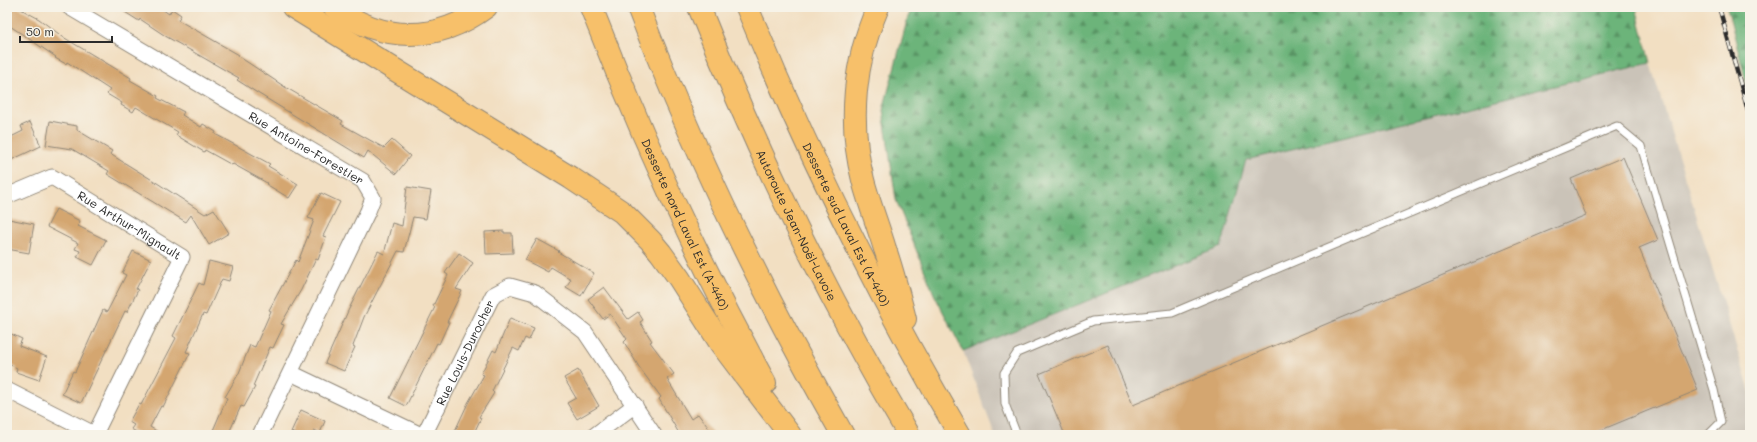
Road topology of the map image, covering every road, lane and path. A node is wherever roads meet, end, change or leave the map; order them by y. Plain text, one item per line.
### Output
1 (69, 7) edge
2 (293, 7) edge
3 (334, 7) edge
4 (486, 7) edge
5 (591, 7) edge
6 (638, 7) edge
7 (699, 7) edge
8 (748, 7) edge
9 (878, 7) edge
10 (7, 196) edge
11 (916, 357) junction
12 (291, 373) junction
13 (7, 390) edge
14 (635, 405) junction
15 (95, 435) edge
16 (260, 435) edge
17 (423, 435) edge
18 (595, 435) edge
19 (654, 435) edge
20 (791, 435) edge
21 (843, 435) edge
22 (909, 435) edge
23 (960, 435) edge
24 (1017, 435) edge
25 (1708, 435) edge

1 - 12 street, Rue Antoine-Forestier
2 - 20 highway
3 - 4 highway
5 - 20 highway, Desserte nord Laval Est (A-440)
6 - 21 highway
7 - 22 highway, Autoroute Jean-Noël-Lavoie
8 - 11 highway, Desserte sud Laval Est (A-440)
9 - 11 highway
10 - 15 street, Rue Arthur-Mignault
11 - 23 highway, Desserte sud Laval Est (A-440)
12 - 16 street, Rue Antoine-Forestier
12 - 17 street
13 - 15 street
14 - 17 street, Rue Louis-Durocher
14 - 18 street
14 - 19 street, Rue Louis-Durocher
24 - 25 lane

